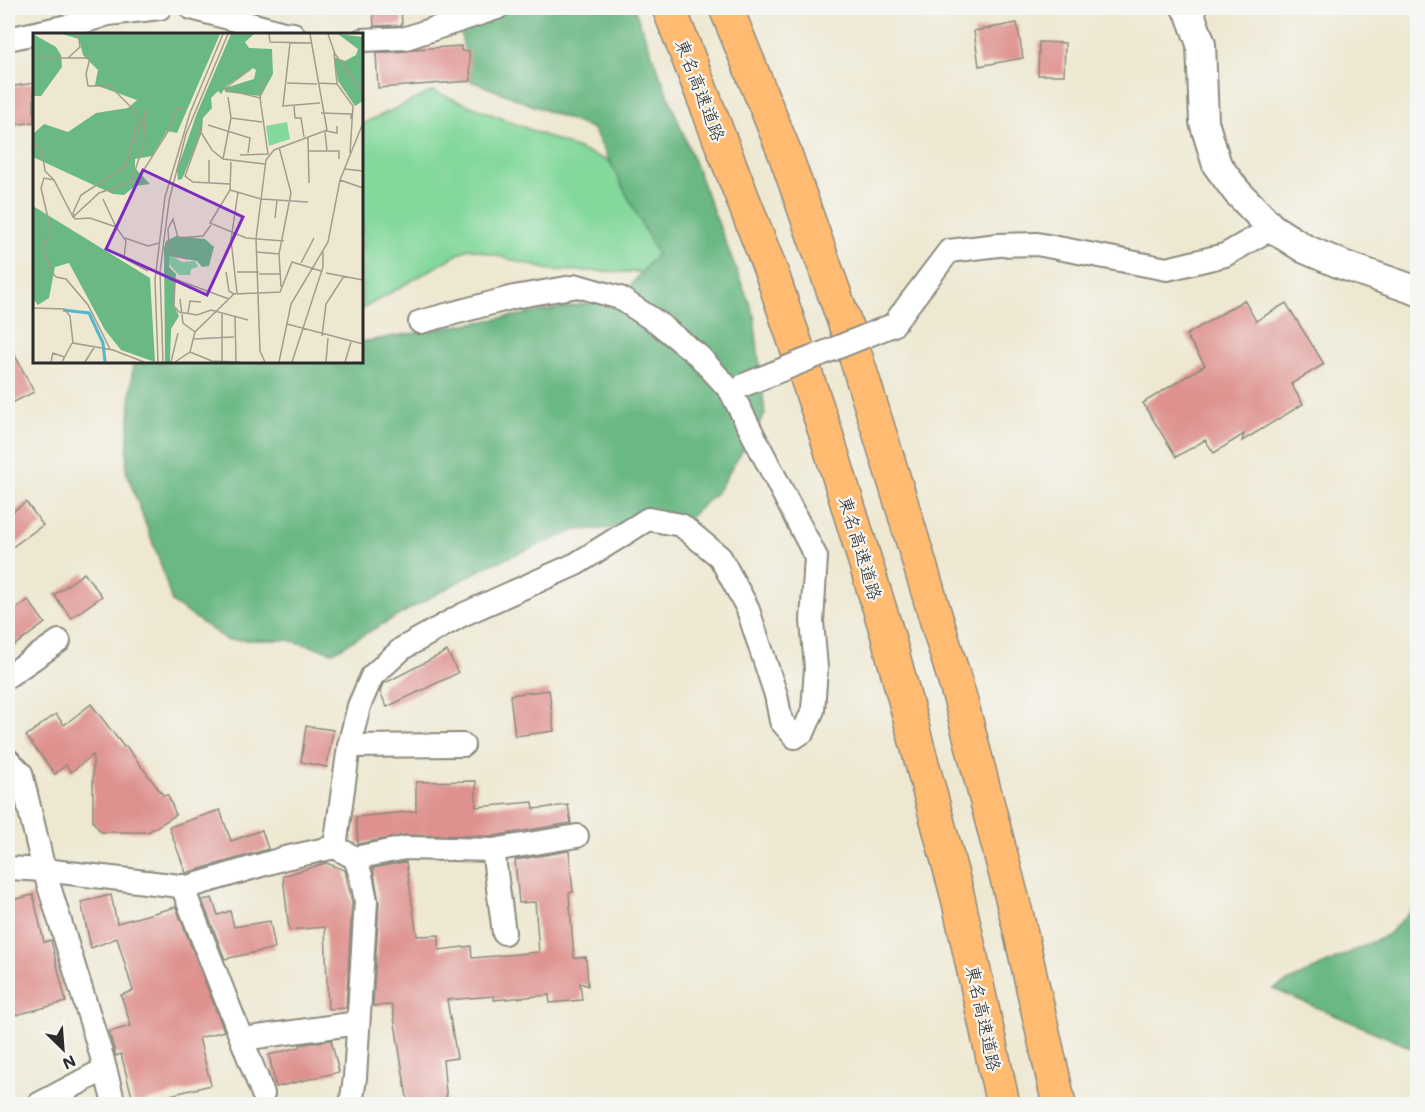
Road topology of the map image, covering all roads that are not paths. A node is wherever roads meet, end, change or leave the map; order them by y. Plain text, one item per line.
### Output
1 (160, 8) edge
2 (191, 8) edge
3 (497, 8) edge
4 (669, 8) edge
5 (726, 8) edge
6 (1186, 8) edge
7 (455, 14) edge
8 (74, 16) edge
9 (54, 32) edge
10 (284, 33) edge
11 (33, 35) edge
12 (8, 39) edge
13 (363, 40) edge
14 (1272, 228) junction
15 (1418, 291) edge
16 (420, 322) dead end
17 (737, 387) junction
18 (59, 641) dead end
19 (8, 676) edge
20 (463, 745) dead end
21 (349, 746) junction
22 (8, 760) edge
23 (577, 836) dead end
24 (335, 847) junction
25 (493, 850) junction
26 (355, 858) junction
27 (8, 868) edge
28 (44, 870) junction
29 (182, 886) junction
30 (504, 933) dead end
31 (358, 1023) junction
32 (242, 1039) junction
33 (105, 1069) junction
34 (263, 1094) dead end
35 (39, 1104) edge
36 (114, 1104) edge
37 (351, 1104) edge
38 (1003, 1104) edge
39 (1059, 1104) edge

1 - 8 street
2 - 10 street
3 - 7 street
4 - 38 highway, 東名高速道路
5 - 39 highway
6 - 14 street
7 - 13 street
8 - 9 street
11 - 12 street
14 - 15 street
14 - 17 street, bridge
16 - 17 street
17 - 21 street
18 - 19 street
20 - 21 street
21 - 24 street
22 - 28 street
23 - 25 street
24 - 26 street
24 - 29 street
25 - 26 street
25 - 30 street
26 - 31 street
27 - 28 street
28 - 29 street
28 - 33 street
29 - 32 street
31 - 32 street
31 - 37 street
32 - 34 street
33 - 35 street
33 - 36 street

